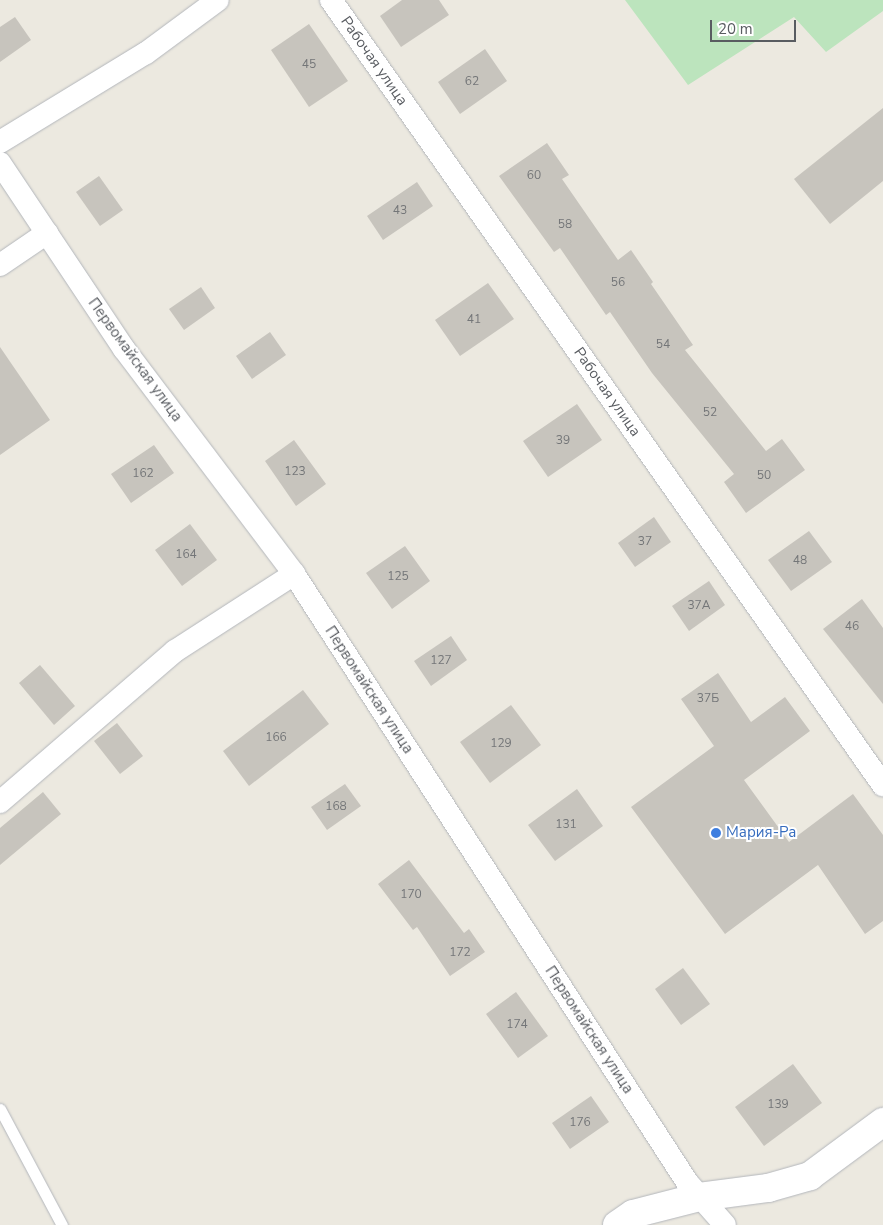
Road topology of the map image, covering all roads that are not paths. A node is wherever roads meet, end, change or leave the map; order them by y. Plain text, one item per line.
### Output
1 (218, 0) edge
2 (330, 0) edge
3 (0, 142) edge
4 (0, 163) edge
5 (47, 233) junction
6 (0, 265) edge
7 (294, 574) junction
8 (883, 785) edge
9 (0, 802) edge
10 (0, 1109) edge
11 (883, 1122) edge
12 (698, 1197) junction
13 (62, 1225) edge
14 (617, 1225) edge
15 (725, 1225) edge

1 - 3 street
2 - 8 street, Рабочая улица
4 - 5 street, Первомайская улица
5 - 6 street
5 - 7 street, Первомайская улица
7 - 9 street
7 - 12 street, Первомайская улица
10 - 13 lane
11 - 12 street
12 - 14 street
12 - 15 street, Первомайская улица

